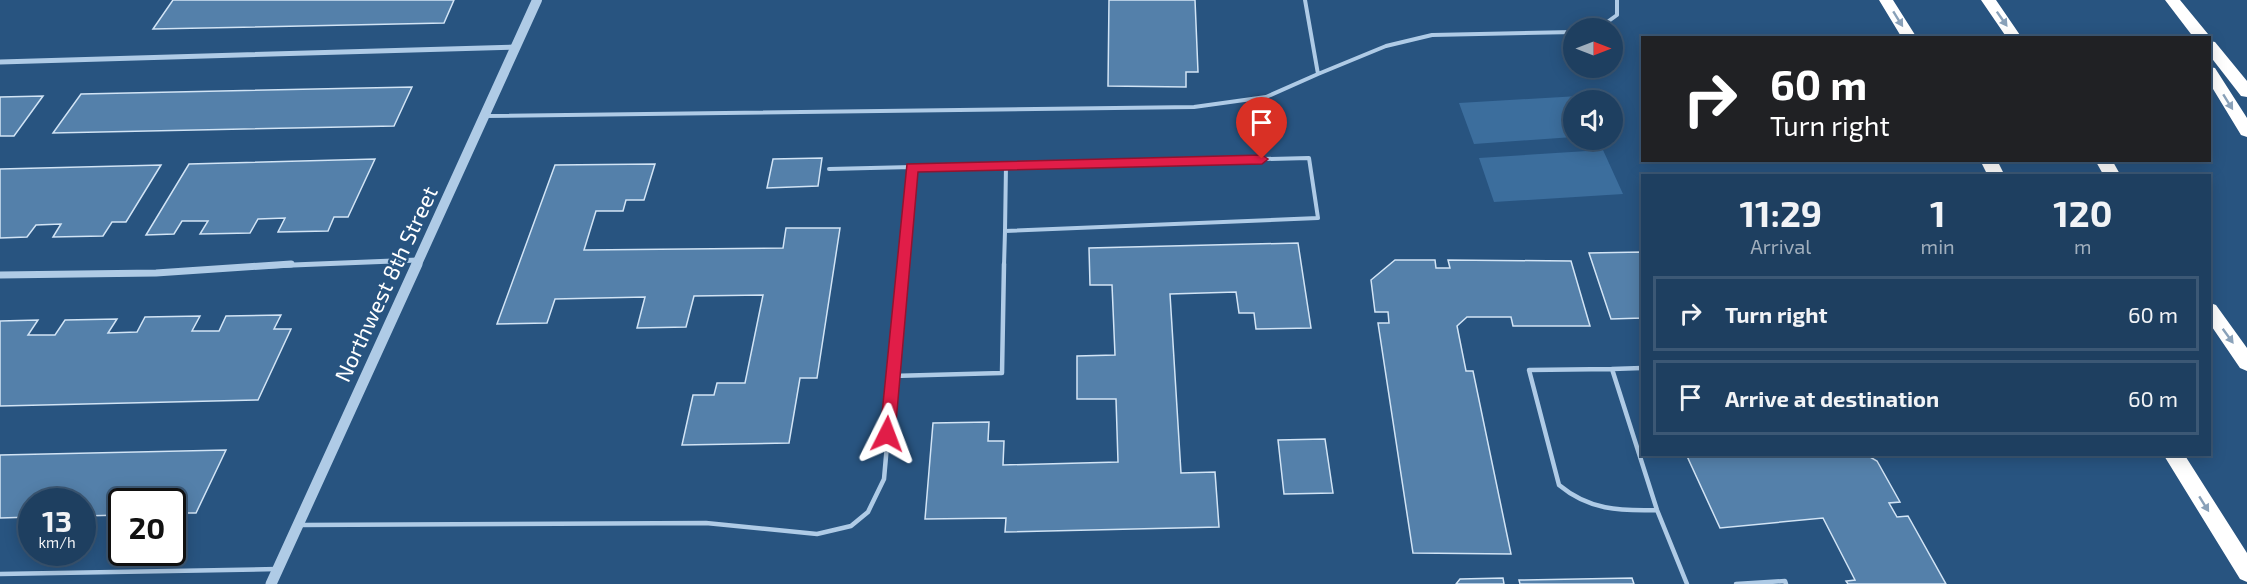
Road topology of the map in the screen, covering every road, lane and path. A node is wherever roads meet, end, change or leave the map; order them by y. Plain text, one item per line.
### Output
1 (537, 0) edge
2 (1305, 0) edge
3 (1617, 0) edge
4 (1887, 0) edge
5 (1988, 0) edge
6 (2164, 0) edge
7 (2172, 0) edge
8 (1614, 18) edge
9 (1563, 33) edge
10 (1909, 36) edge
11 (2014, 36) edge
12 (2187, 36) edge
13 (2201, 36) edge
14 (516, 47) junction
15 (2211, 47) edge
16 (0, 62) edge
17 (1318, 74) junction
18 (2211, 74) edge
19 (2247, 92) edge
20 (484, 116) junction
21 (2247, 131) edge
22 (1006, 165) junction
23 (912, 167) junction
24 (829, 169) dead end
25 (1005, 231) junction
26 (419, 260) junction
27 (0, 275) edge
28 (2211, 311) edge
29 (2247, 363) edge
30 (1612, 369) junction
31 (1641, 369) edge
32 (892, 376) junction
33 (2174, 456) edge
34 (1657, 510) junction
35 (297, 525) junction
36 (277, 569) junction
37 (2247, 572) edge
38 (0, 574) edge
39 (270, 584) edge
40 (1687, 584) edge
41 (1736, 584) edge
42 (1786, 584) edge

1 - 14 street, Northwest 8th Street
2 - 17 lane
3 - 8 lane
4 -> 10 highway
5 -> 11 highway
6 - 12 highway
7 - 13 highway
9 - 17 lane
14 - 16 street
14 - 20 street, Northwest 8th Street
15 - 19 highway
17 - 20 lane
18 -> 21 highway
20 - 26 street, Northwest 8th Street
22 - 23 lane
22 - 25 lane
22 - 25 lane
23 - 24 lane
23 - 32 lane
25 - 32 lane
26 - 27 street
26 - 35 street, Northwest 8th Street
28 -> 29 highway
30 - 31 lane
30 - 34 lane
30 - 34 lane
32 - 35 lane
33 -> 37 highway
34 - 40 lane
35 - 36 street, Northwest 8th Street
36 - 38 lane
36 - 39 street, Northwest 8th Street
41 - 42 lane

